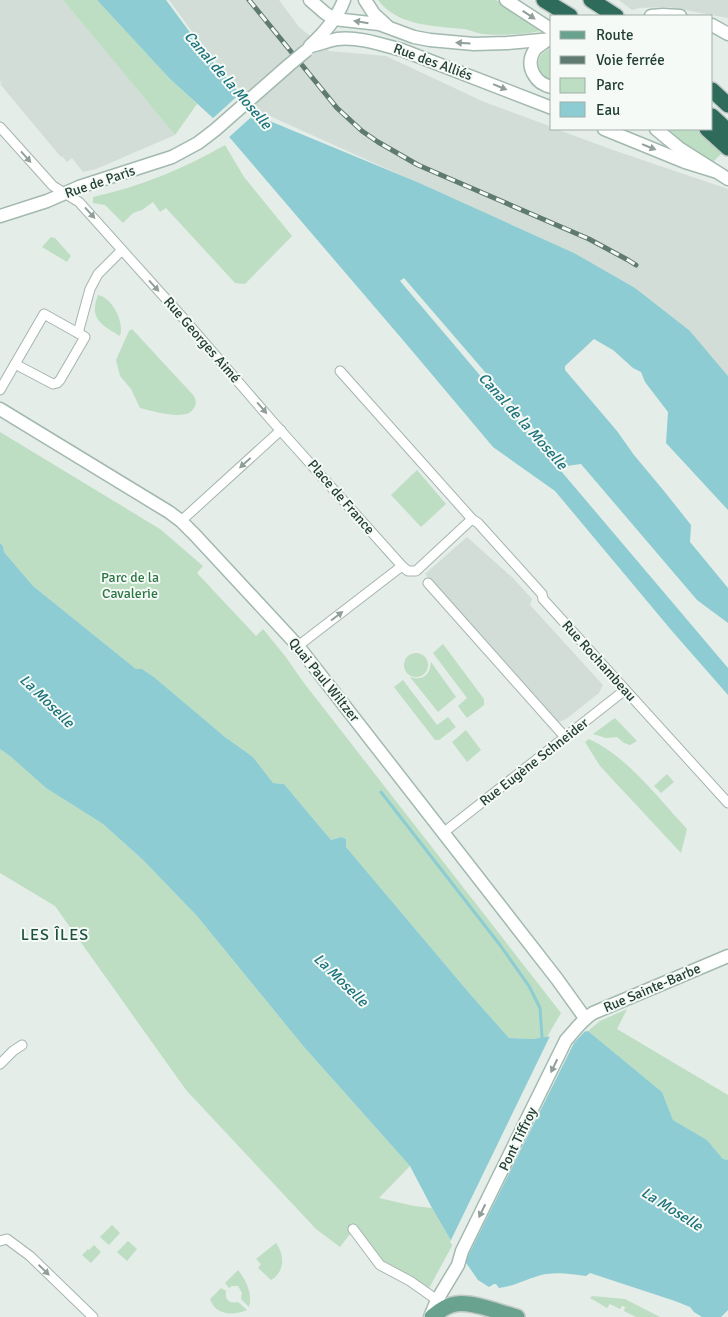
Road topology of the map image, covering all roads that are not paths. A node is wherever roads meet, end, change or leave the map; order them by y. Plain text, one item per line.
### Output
1 (310, 0) edge
2 (344, 0) edge
3 (365, 0) edge
4 (506, 0) edge
5 (544, 0) edge
6 (591, 0) edge
7 (568, 15) edge
8 (614, 15) edge
9 (334, 19) junction
10 (718, 25) edge
11 (387, 26) junction
12 (728, 34) edge
13 (550, 37) edge
14 (309, 48) junction
15 (550, 87) edge
16 (713, 91) edge
17 (728, 105) edge
18 (550, 107) edge
19 (713, 117) edge
20 (0, 127) edge
21 (606, 130) edge
22 (657, 130) edge
23 (708, 130) edge
24 (728, 131) edge
25 (728, 148) edge
26 (714, 171) junction
27 (728, 179) edge
28 (64, 194) junction
29 (0, 216) edge
30 (122, 250) junction
31 (78, 333) junction
32 (15, 364) junction
33 (340, 371) dead end
34 (0, 390) edge
35 (0, 409) edge
36 (281, 430) junction
37 (472, 519) junction
38 (181, 521) junction
39 (402, 566) junction
40 (428, 583) dead end
41 (298, 646) junction
42 (625, 690) junction
43 (565, 737) junction
44 (728, 802) edge
45 (443, 833) junction
46 (728, 956) edge
47 (582, 1021) junction
48 (22, 1045) dead end
49 (2, 1058) edge
50 (353, 1229) dead end
51 (3, 1240) edge
52 (437, 1300) junction
53 (93, 1317) edge
54 (431, 1317) edge
55 (517, 1317) edge

1 - 9 main road
2 - 9 main road
3 - 11 main road
4 -> 13 main road
5 - 7 highway
6 - 8 highway
11 -> 9 main road
9 - 14 main road
10 - 12 main road
13 -> 11 main road
13 - 15 main road
14 -> 18 main road, Rue des Alliés
14 - 28 main road, Rue de Paris, bridge
16 - 17 highway
19 - 24 highway
20 -> 28 street, Rue Georges Aimé
21 -> 26 main road
22 - 26 main road
23 - 25 highway
26 - 27 main road
28 - 29 main road, Rue de Paris
28 -> 30 street, Rue Georges Aimé
30 - 31 street
30 -> 36 street, Rue Georges Aimé
31 - 32 street
31 - 32 street
32 - 34 street
33 - 37 street, Rue Rochambeau
35 - 38 main road, Quai Paul Wiltzer
36 -> 38 street
36 - 39 street, Place de France
37 - 39 street
37 - 42 street, Rue Rochambeau
38 - 41 main road, Quai Paul Wiltzer
41 -> 39 street
40 - 43 street
41 - 45 main road, Quai Paul Wiltzer
42 - 43 street, Rue Eugène Schneider
42 - 44 street, Rue Rochambeau
43 - 45 street, Rue Eugène Schneider
45 - 47 main road, Quai Paul Wiltzer
46 - 47 main road, Rue Sainte-Barbe
47 -> 52 main road, Pont Tiffroy
48 - 49 street
50 - 52 street
51 -> 53 street
52 - 54 main road, Pont Tiffroy
54 - 55 main road

